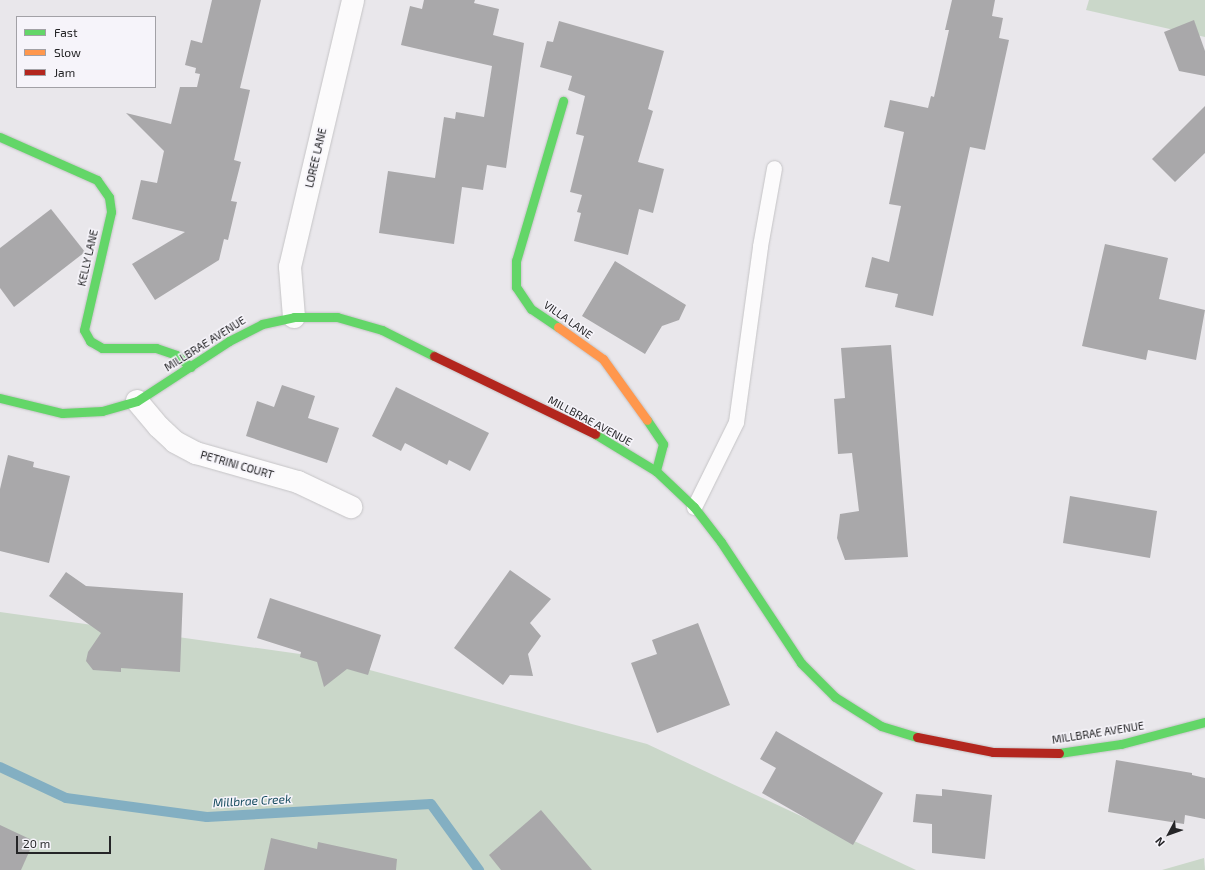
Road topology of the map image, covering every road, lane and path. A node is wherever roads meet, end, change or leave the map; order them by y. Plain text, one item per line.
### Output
1 (353, 0) edge
2 (563, 101) dead end
3 (0, 137) edge
4 (774, 168) dead end
5 (294, 317) junction
6 (190, 368) junction
7 (0, 398) edge
8 (138, 401) junction
9 (656, 471) junction
10 (351, 507) dead end
11 (694, 507) junction
12 (1205, 722) edge

1 - 5 street, LOREE LANE
2 - 9 street, VILLA LANE
3 - 6 street, KELLY LANE
4 - 11 lane
5 - 6 street, MILLBRAE AVENUE
5 - 9 street, MILLBRAE AVENUE
6 - 8 street, MILLBRAE AVENUE
7 - 8 street, MILLBRAE AVENUE
8 - 10 street, PETRINI COURT
9 - 11 street, MILLBRAE AVENUE
11 - 12 street, MILLBRAE AVENUE

